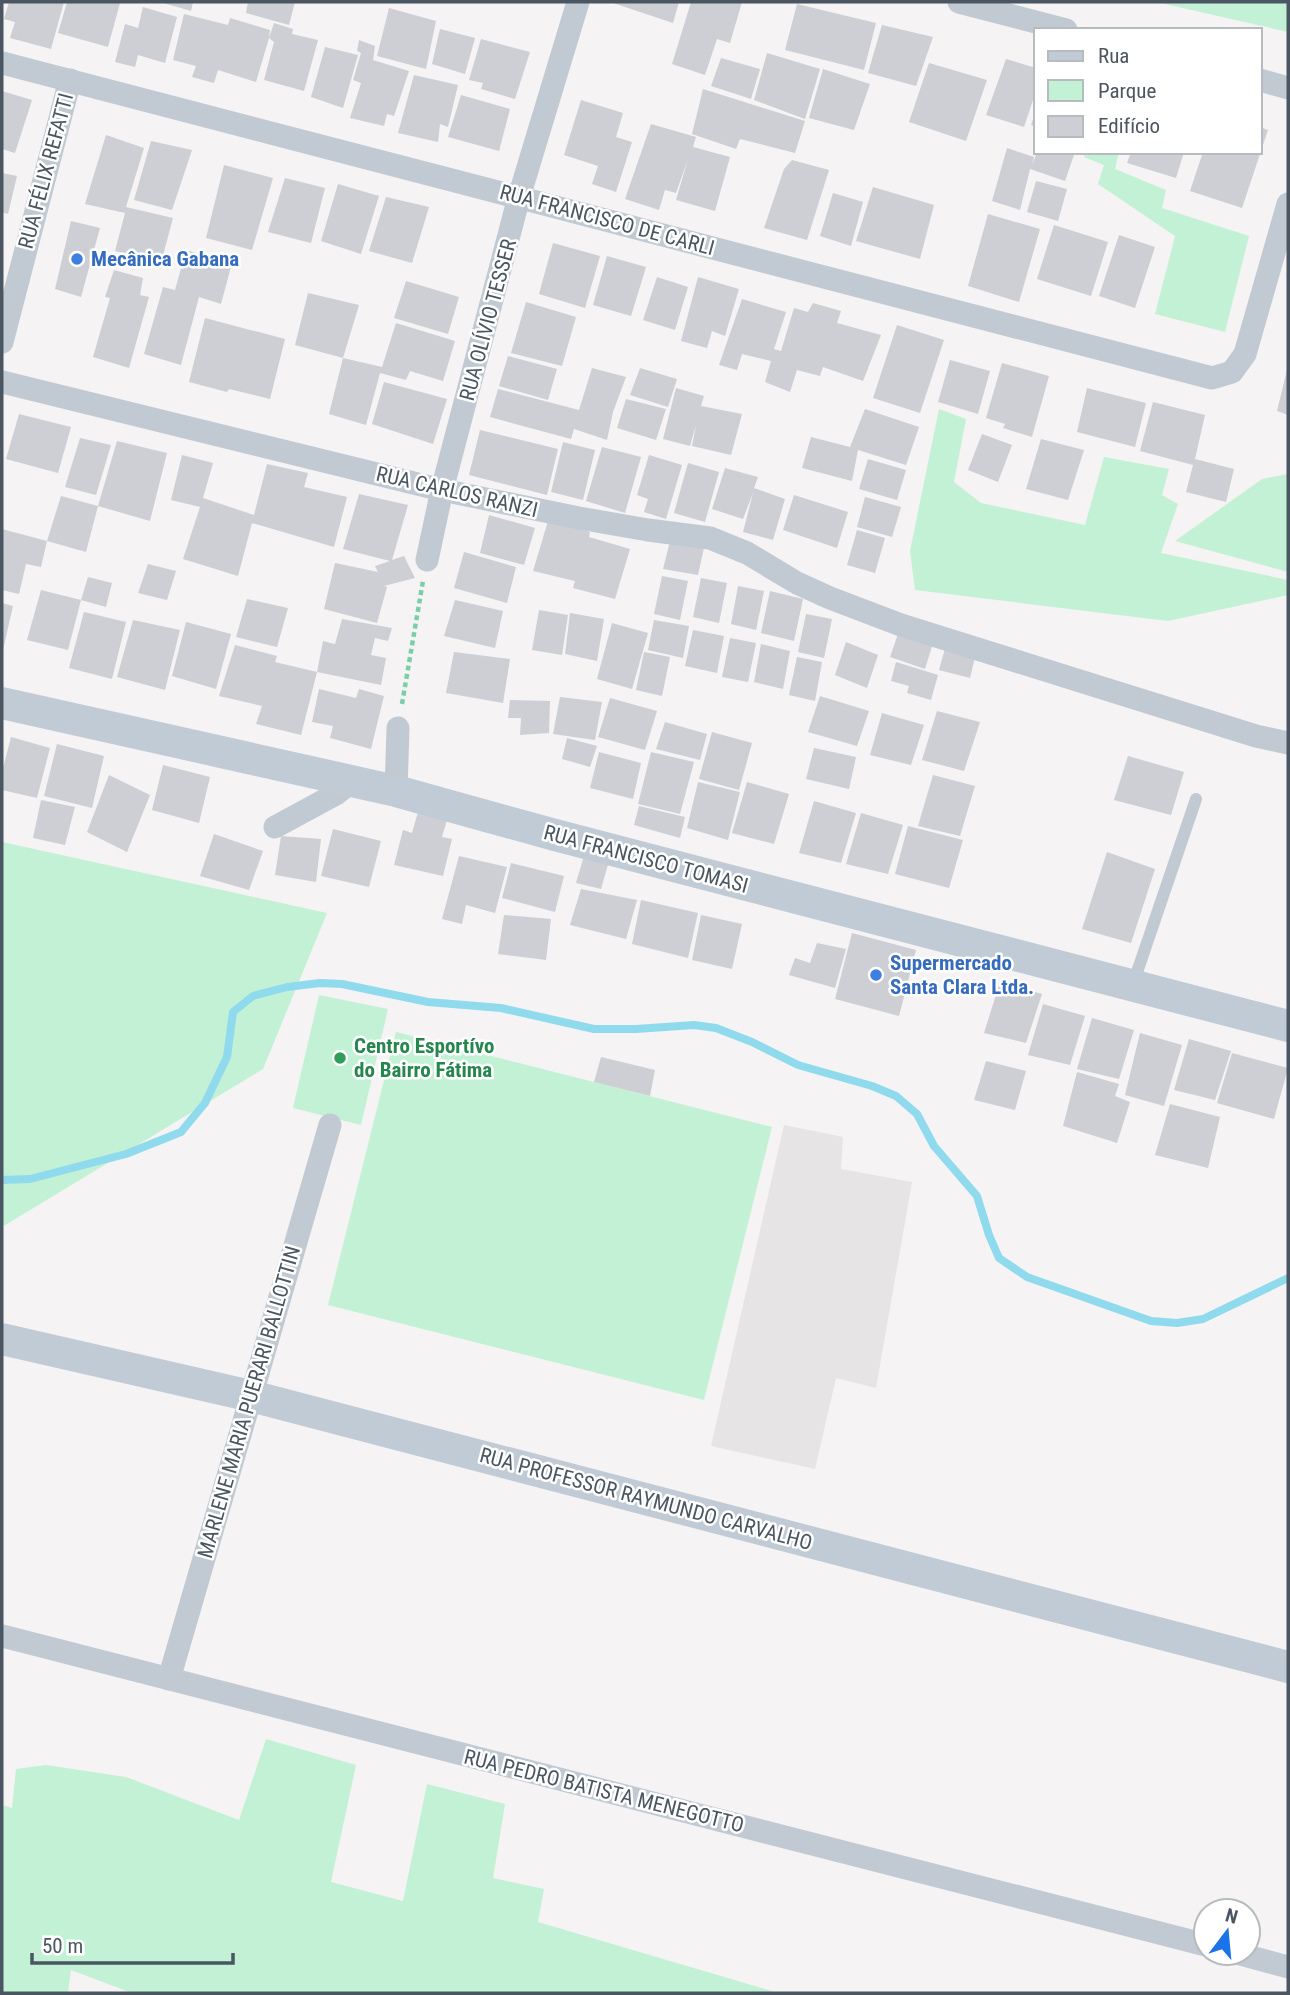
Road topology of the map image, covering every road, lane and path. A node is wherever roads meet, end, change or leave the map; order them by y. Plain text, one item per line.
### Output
1 (578, 2) edge
2 (959, 2) edge
3 (1058, 28) edge
4 (2, 63) edge
5 (70, 80) junction
6 (1262, 81) edge
7 (1288, 88) edge
8 (519, 197) junction
9 (1288, 204) edge
10 (2, 342) edge
11 (2, 382) edge
12 (442, 490) junction
13 (427, 560) joint
14 (2, 703) edge
15 (398, 728) joint
16 (1288, 743) edge
17 (352, 780) junction
18 (396, 791) junction
19 (1196, 799) dead end
20 (275, 827) dead end
21 (1133, 986) junction
22 (1288, 1026) edge
23 (330, 1125) dead end
24 (2, 1339) edge
25 (251, 1396) junction
26 (2, 1636) edge
27 (1288, 1667) edge
28 (169, 1679) junction
29 (1192, 1941) edge
30 (1262, 1960) edge
31 (1288, 1966) edge

1 - 8 street, RUA OLÍVIO TESSER
2 - 3 street
4 - 5 street, RUA FRANCISCO DE CARLI
5 - 8 street, RUA FRANCISCO DE CARLI
5 - 10 street, RUA FÉLIX REFATTI
6 - 7 street
8 - 9 street, RUA FRANCISCO DE CARLI
8 - 12 street, RUA OLÍVIO TESSER
11 - 12 street, RUA CARLOS RANZI
12 - 13 street, RUA OLÍVIO TESSER
12 - 16 street, RUA CARLOS RANZI
13 - 15 path
14 - 17 main road, RUA FRANCISCO TOMASI
15 - 18 street
17 - 18 main road, RUA FRANCISCO TOMASI
17 - 20 street
18 - 21 main road, RUA FRANCISCO TOMASI
19 - 21 lane
21 - 22 main road, RUA FRANCISCO TOMASI
23 - 25 street, MARLENE MARIA PUERARI BALLOTTIN
24 - 25 main road, RUA PROFESSOR RAYMUNDO CARVALHO
25 - 27 main road, RUA PROFESSOR RAYMUNDO CARVALHO
25 - 28 street, MARLENE MARIA PUERARI BALLOTTIN
26 - 28 street, RUA PEDRO BATISTA MENEGOTTO
28 - 29 street, RUA PEDRO BATISTA MENEGOTTO
30 - 31 street

